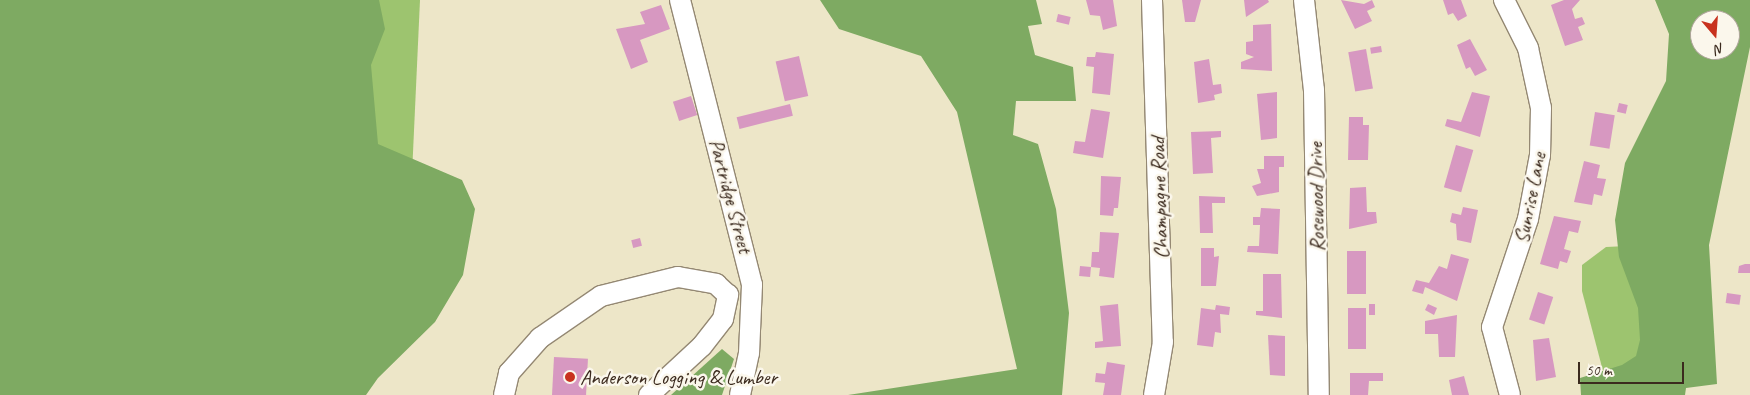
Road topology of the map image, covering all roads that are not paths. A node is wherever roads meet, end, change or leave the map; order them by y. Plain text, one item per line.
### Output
1 (680, 0) edge
2 (1152, 0) edge
3 (1304, 0) edge
4 (1504, 0) edge
5 (752, 285) junction
6 (728, 295) junction
7 (504, 395) edge
8 (649, 395) edge
9 (740, 395) edge
10 (1154, 395) edge
11 (1319, 395) edge
12 (1510, 395) edge

1 - 5 street, Partridge Street
2 - 10 street, Champagne Road
3 - 11 street, Rosewood Drive
4 - 12 street, Sunrise Lane
5 - 6 street
5 - 9 street, Partridge Street
6 - 7 street
6 - 8 street

